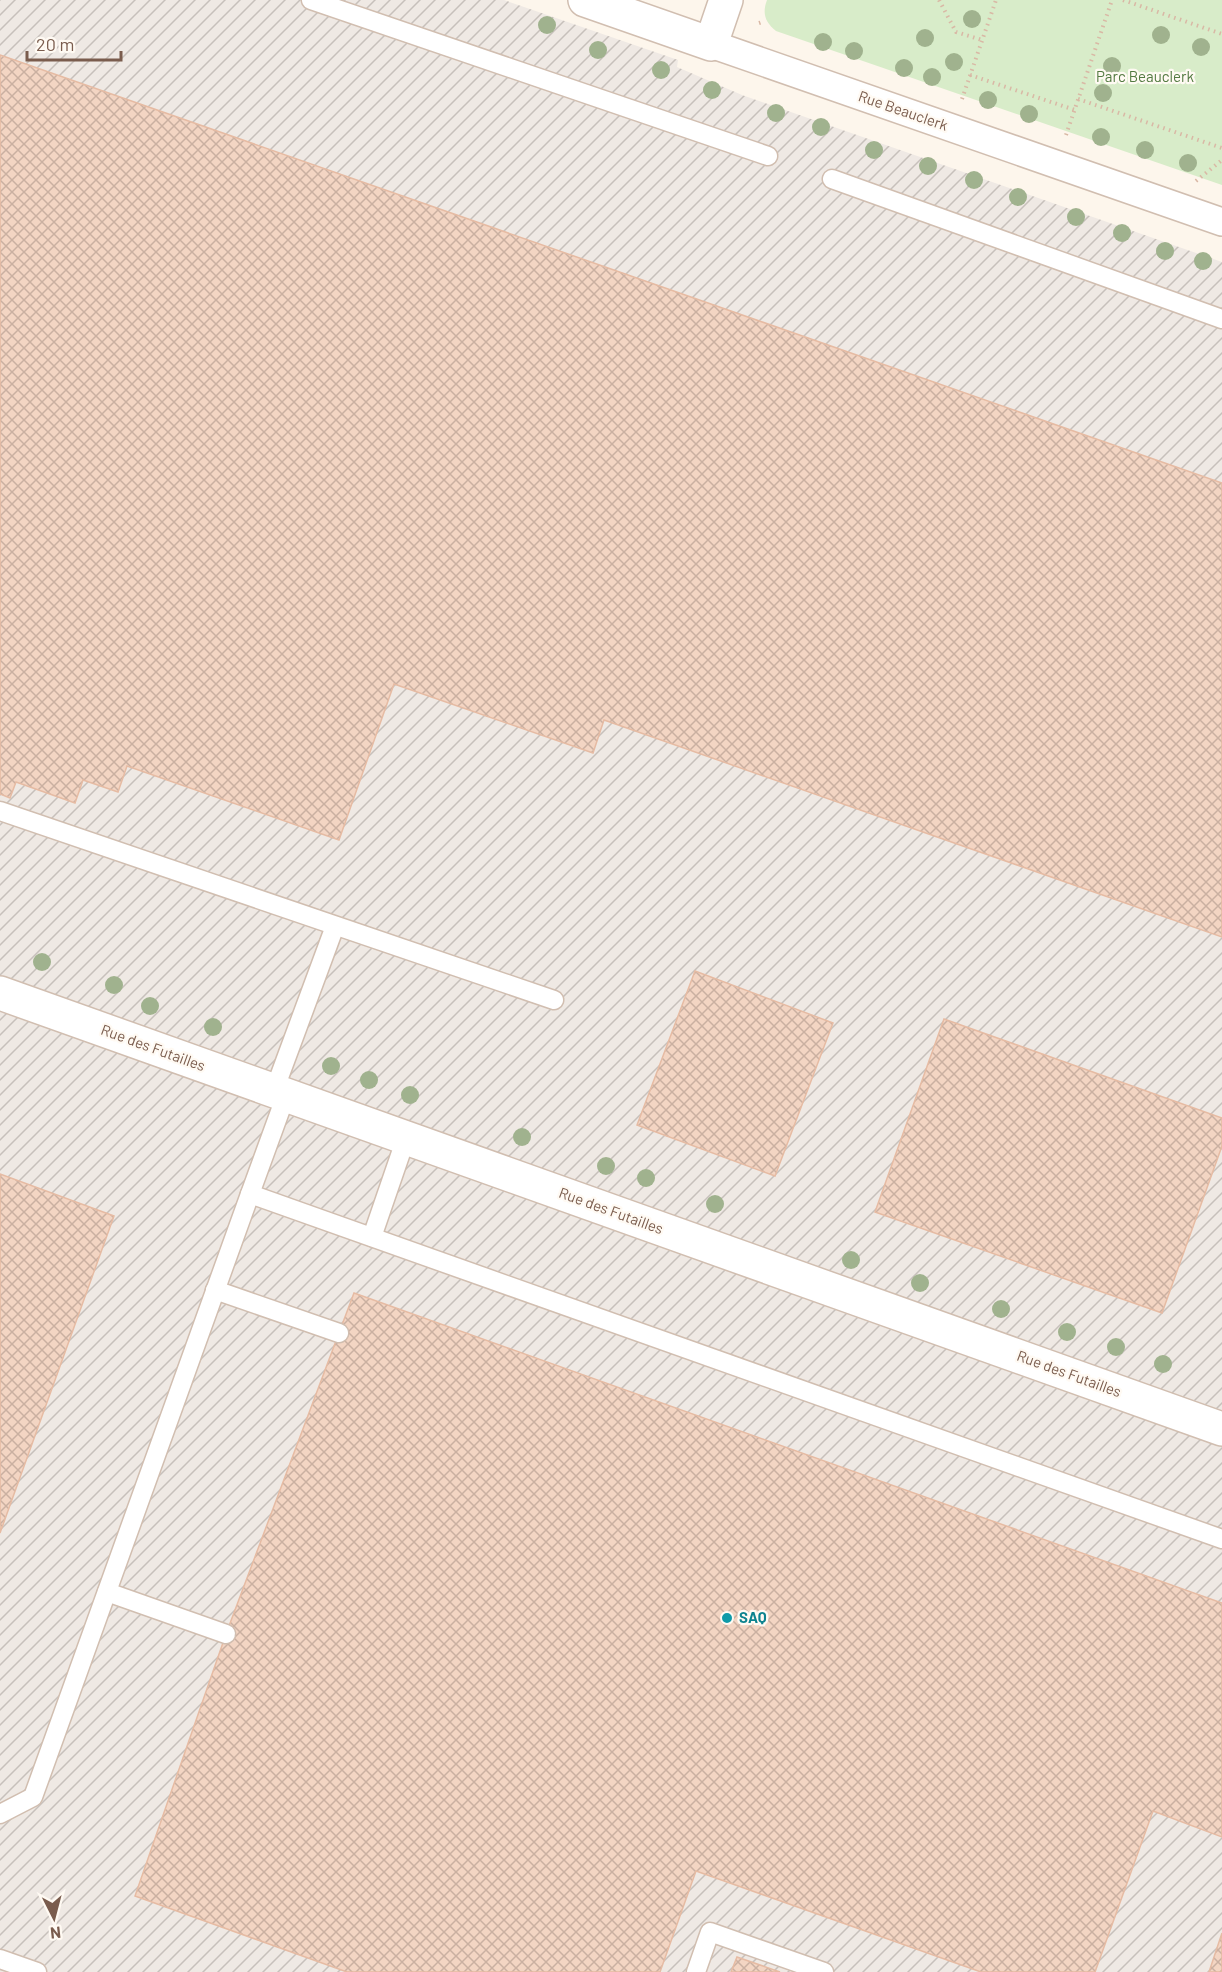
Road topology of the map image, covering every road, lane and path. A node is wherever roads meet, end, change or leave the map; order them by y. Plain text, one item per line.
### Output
1 (311, 0) edge
2 (585, 0) edge
3 (726, 0) edge
4 (939, 0) edge
5 (996, 0) edge
6 (1112, 0) edge
7 (1123, 0) edge
8 (1222, 34) edge
9 (982, 40) junction
10 (711, 44) junction
11 (970, 75) junction
12 (962, 99) dead end
13 (1078, 99) junction
14 (1075, 110) junction
15 (1066, 135) dead end
16 (1222, 148) edge
17 (768, 156) dead end
18 (1222, 159) edge
19 (832, 179) dead end
20 (1196, 181) dead end
21 (1222, 222) edge
22 (1222, 319) edge
23 (0, 812) edge
24 (335, 926) junction
25 (0, 993) edge
26 (554, 1000) dead end
27 (280, 1093) junction
28 (406, 1138) junction
29 (250, 1194) junction
30 (372, 1237) junction
31 (215, 1290) junction
32 (339, 1333) dead end
33 (1222, 1429) edge
34 (1222, 1539) edge
35 (107, 1592) junction
36 (226, 1634) dead end
37 (0, 1814) edge
38 (0, 1959) edge
39 (37, 1972) edge
40 (696, 1972) edge
41 (824, 1972) edge

1 - 17 lane
2 - 10 street, Rue Beauclerk
3 - 10 street
4 - 9 path
5 - 9 path
6 - 13 path
7 - 8 path
9 - 11 path
10 - 21 street, Rue Beauclerk
11 - 12 path
11 - 14 path
13 - 14 path
13 - 16 path
14 - 15 path
18 - 20 path
19 - 22 lane
23 - 24 lane
24 - 26 lane
24 - 27 lane
25 - 27 street, Rue des Futailles
27 - 28 street, Rue des Futailles
27 - 29 lane
28 - 30 lane
28 - 33 street, Rue des Futailles
29 - 30 lane
29 - 31 lane
30 - 34 lane
31 - 32 lane
31 - 35 lane
35 - 36 lane
35 - 37 lane
38 - 39 lane
40 - 41 lane

